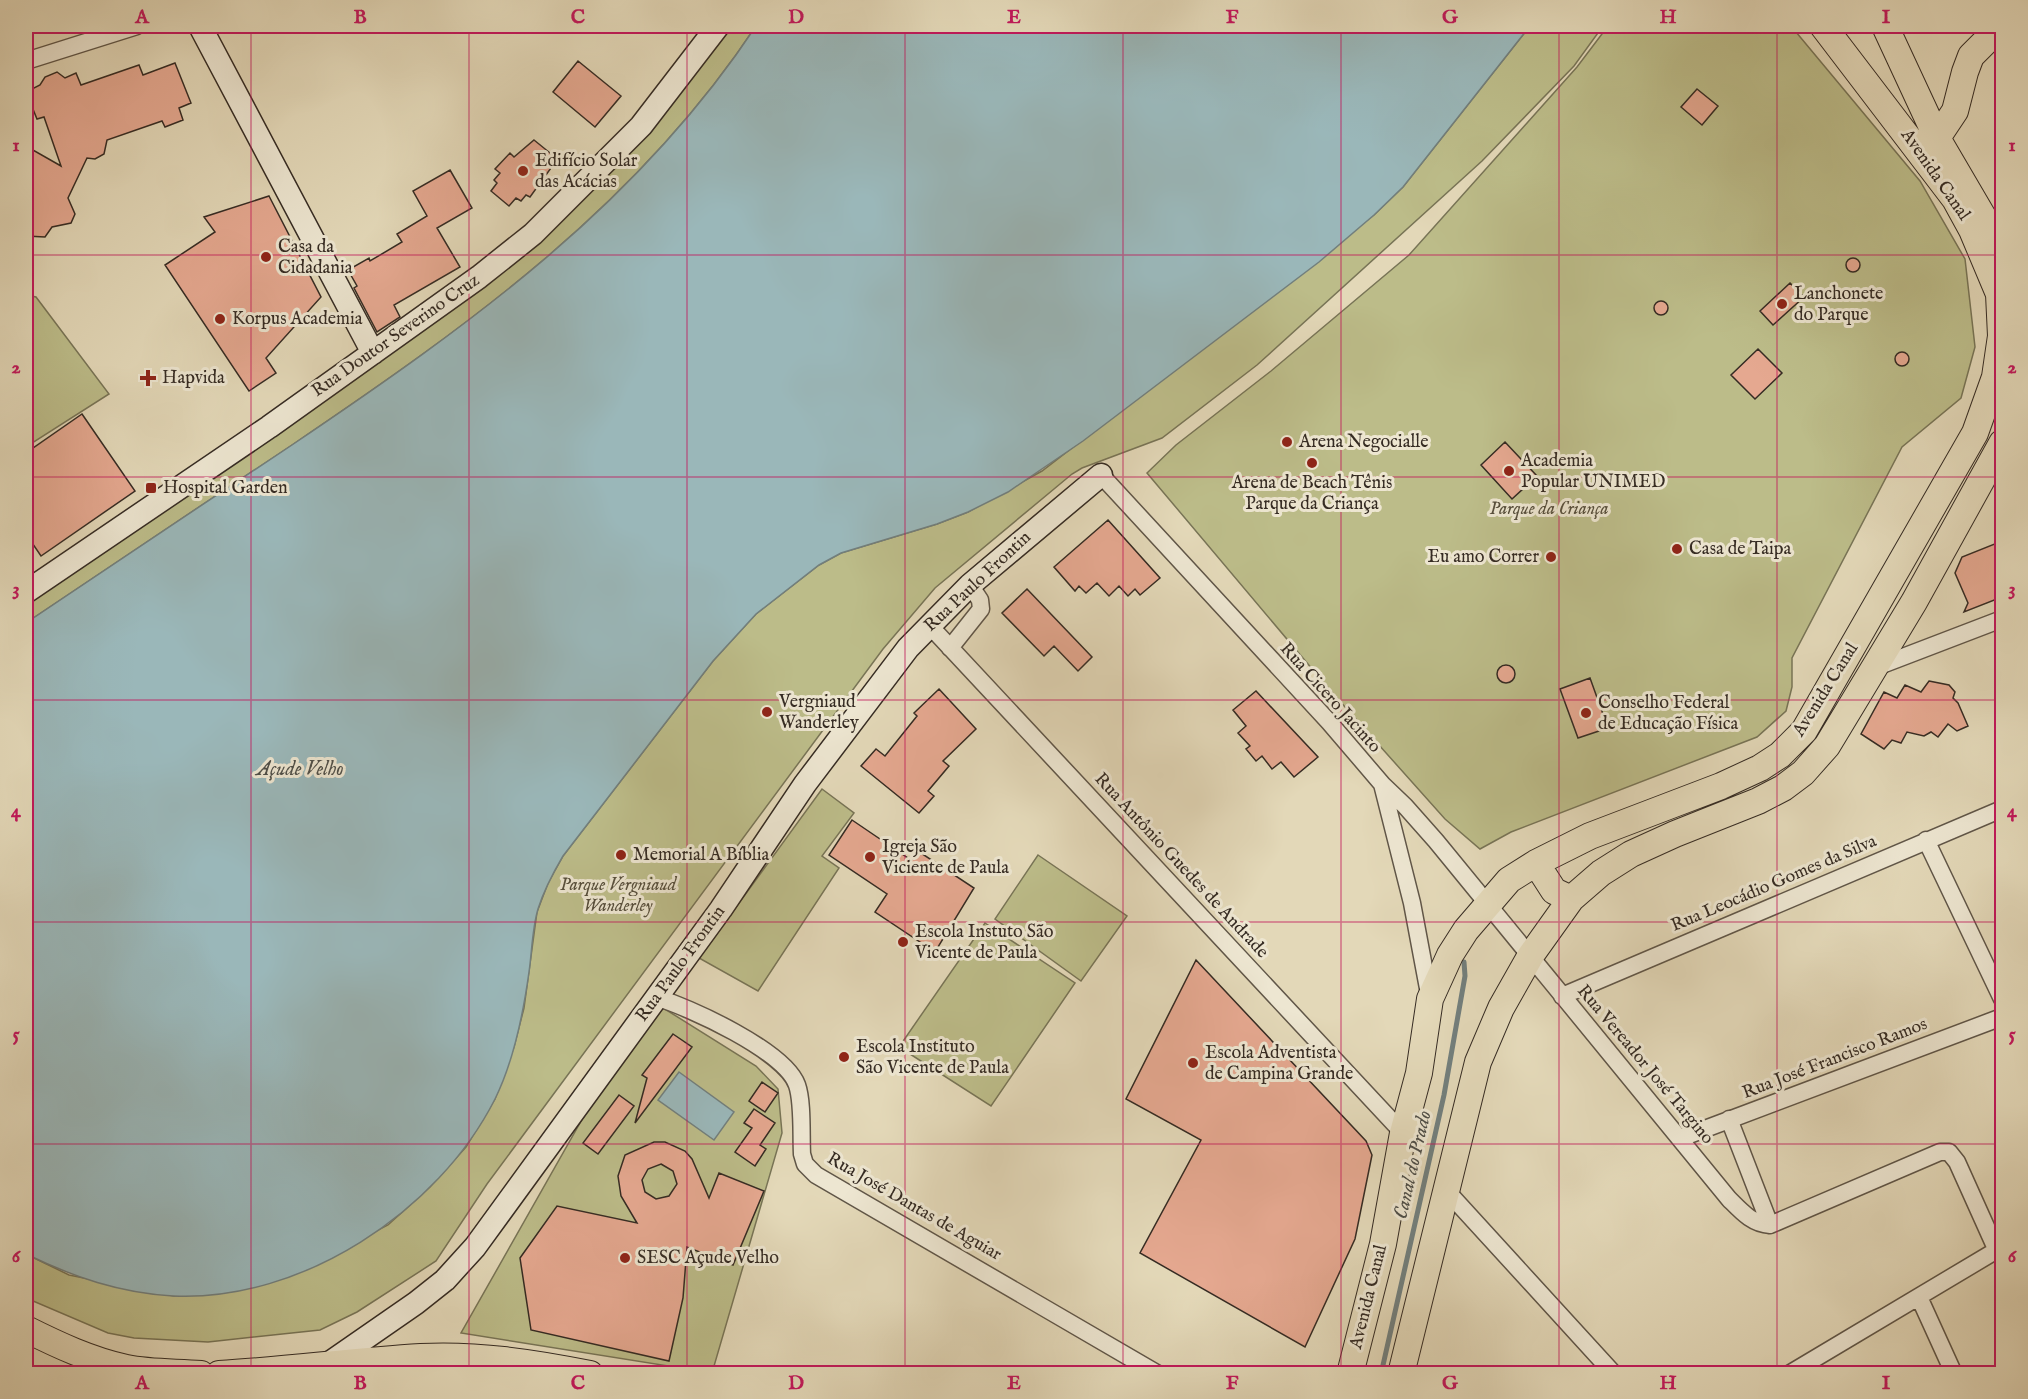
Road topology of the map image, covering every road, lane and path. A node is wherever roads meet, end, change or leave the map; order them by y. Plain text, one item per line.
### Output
1 (137, 26) edge
2 (201, 26) edge
3 (718, 26) edge
4 (1823, 26) edge
5 (1885, 26) edge
6 (2001, 26) edge
7 (26, 61) edge
8 (1937, 138) junction
9 (2002, 249) edge
10 (2001, 300) edge
11 (373, 353) junction
12 (2000, 450) edge
13 (1101, 475) joint
14 (970, 585) junction
15 (26, 592) edge
16 (2002, 619) edge
17 (930, 626) junction
18 (950, 648) junction
19 (1873, 668) junction
20 (1382, 784) junction
21 (2002, 809) edge
22 (1926, 840) junction
23 (1536, 863) junction
24 (1571, 899) junction
25 (1488, 903) junction
26 (1531, 955) junction
27 (1562, 996) junction
28 (655, 997) junction
29 (1430, 999) junction
30 (2002, 999) edge
31 (2002, 1017) edge
32 (1730, 1119) junction
33 (1403, 1133) junction
34 (1681, 1138) junction
35 (1445, 1189) junction
36 (1770, 1226) junction
37 (2000, 1249) edge
38 (1919, 1297) junction
39 (26, 1329) edge
40 (346, 1367) edge
41 (540, 1368) edge
42 (201, 1374) edge
43 (219, 1374) edge
44 (590, 1374) edge
45 (1158, 1374) edge
46 (1350, 1374) edge
47 (1401, 1374) edge
48 (1614, 1374) edge
49 (1789, 1374) edge
50 (1954, 1374) edge

1 - 7 street
2 - 11 main road
3 - 11 main road, Rua Doutor Severino Cruz
4 - 10 main road, Avenida Canal
5 - 8 main road, Avenida Canal
6 - 8 main road
8 - 9 main road, Avenida Canal
10 - 23 main road, Avenida Canal
11 - 15 main road, Rua Doutor Severino Cruz
12 - 19 main road, Avenida Canal
13 - 14 main road, Rua Paulo Frontin
13 - 20 street, Rua Cicero Jacinto
14 - 17 main road, Rua Paulo Frontin
14 - 18 street
16 - 19 street
17 - 18 street, Rua Antônio Guedes de Andrade
17 - 28 main road, Rua Paulo Frontin
18 - 33 street, Rua Antônio Guedes de Andrade
19 - 24 main road, Avenida Canal
20 - 25 street
20 - 29 street, Rua Cicero Jacinto
21 - 22 street, Rua Leocádio Gomes da Silva
22 - 27 street, Rua Leocádio Gomes da Silva
22 - 30 street
23 - 24 main road
23 - 25 main road, Avenida Canal
24 - 26 main road, Avenida Canal
25 - 26 street, Rua Vereador José Targino
25 - 29 main road, Avenida Canal
26 - 27 street, Rua Vereador José Targino
26 - 35 main road, Avenida Canal
27 - 34 street, Rua Vereador José Targino
28 - 40 main road, Rua Paulo Frontin
28 - 45 street, Rua José Dantas de Aguiar
29 - 33 main road, Avenida Canal
31 - 32 street, Rua José Francisco Ramos
32 - 34 street, Rua José Francisco Ramos
32 - 36 street
33 - 46 main road, Avenida Canal
34 - 36 street, Rua Vereador José Targino
35 - 47 main road, Avenida Canal
35 - 48 street
36 - 37 street
37 - 38 street
38 - 49 street
38 - 50 street
39 - 42 main road
40 - 41 main road
40 - 43 main road, Rua Paulo Frontin
41 - 44 main road

